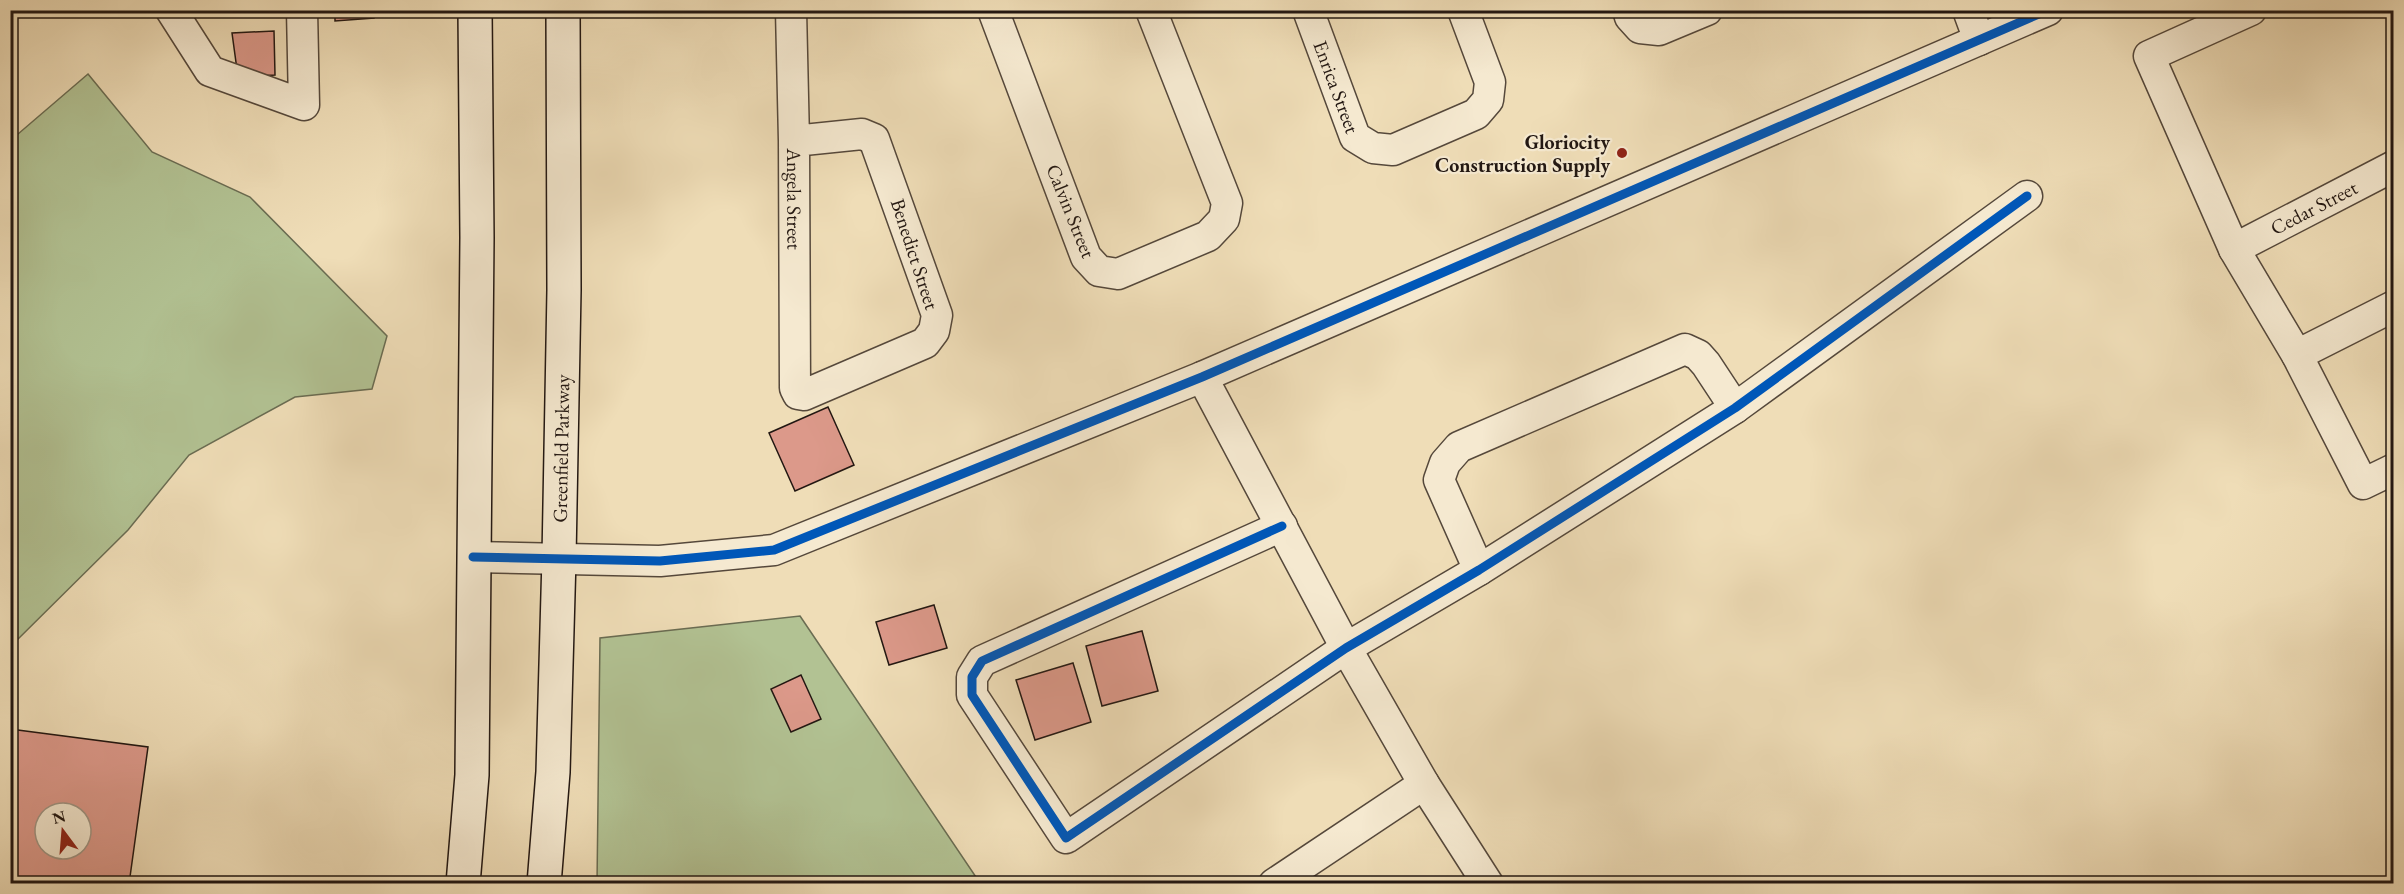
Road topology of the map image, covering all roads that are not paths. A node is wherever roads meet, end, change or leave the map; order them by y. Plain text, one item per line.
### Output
1 (171, 10) edge
2 (302, 10) edge
3 (475, 10) edge
4 (563, 10) edge
5 (791, 10) edge
6 (993, 10) edge
7 (1150, 10) edge
8 (1308, 10) edge
9 (1462, 10) edge
10 (1628, 10) edge
11 (1707, 10) edge
12 (1968, 10) edge
13 (2048, 10) edge
14 (2251, 10) edge
15 (1979, 40) junction
16 (794, 141) junction
17 (2394, 166) edge
18 (2027, 196) dead end
19 (2234, 249) junction
20 (2394, 306) edge
21 (2297, 355) junction
22 (1202, 377) junction
23 (795, 388) joint
24 (1735, 408) junction
25 (2394, 469) edge
26 (1282, 526) junction
27 (473, 557) junction
28 (559, 558) junction
29 (1479, 570) junction
30 (1346, 648) junction
31 (1424, 784) junction
32 (463, 884) edge
33 (544, 884) edge
34 (1274, 884) edge
35 (1488, 884) edge

1 - 2 street
3 - 27 main road
4 - 28 main road, Greenfield Parkway
5 - 16 street, Angela Street
6 - 7 street, Calvin Street
8 - 9 street, Enrica Street
10 - 11 street
12 - 15 street
13 - 15 street
14 - 19 street
15 - 22 street
16 - 23 street, Angela Street
16 - 23 street, Benedict Street
17 - 19 street, Cedar Street
18 - 24 street
19 - 21 street
20 - 21 street
21 - 25 street
22 - 26 street
22 - 28 street
24 - 29 street
24 - 29 street
26 - 30 street
26 - 30 street
27 - 28 street
27 - 32 main road
28 - 33 main road, Greenfield Parkway
29 - 30 street
30 - 31 street
31 - 34 street
31 - 35 street

